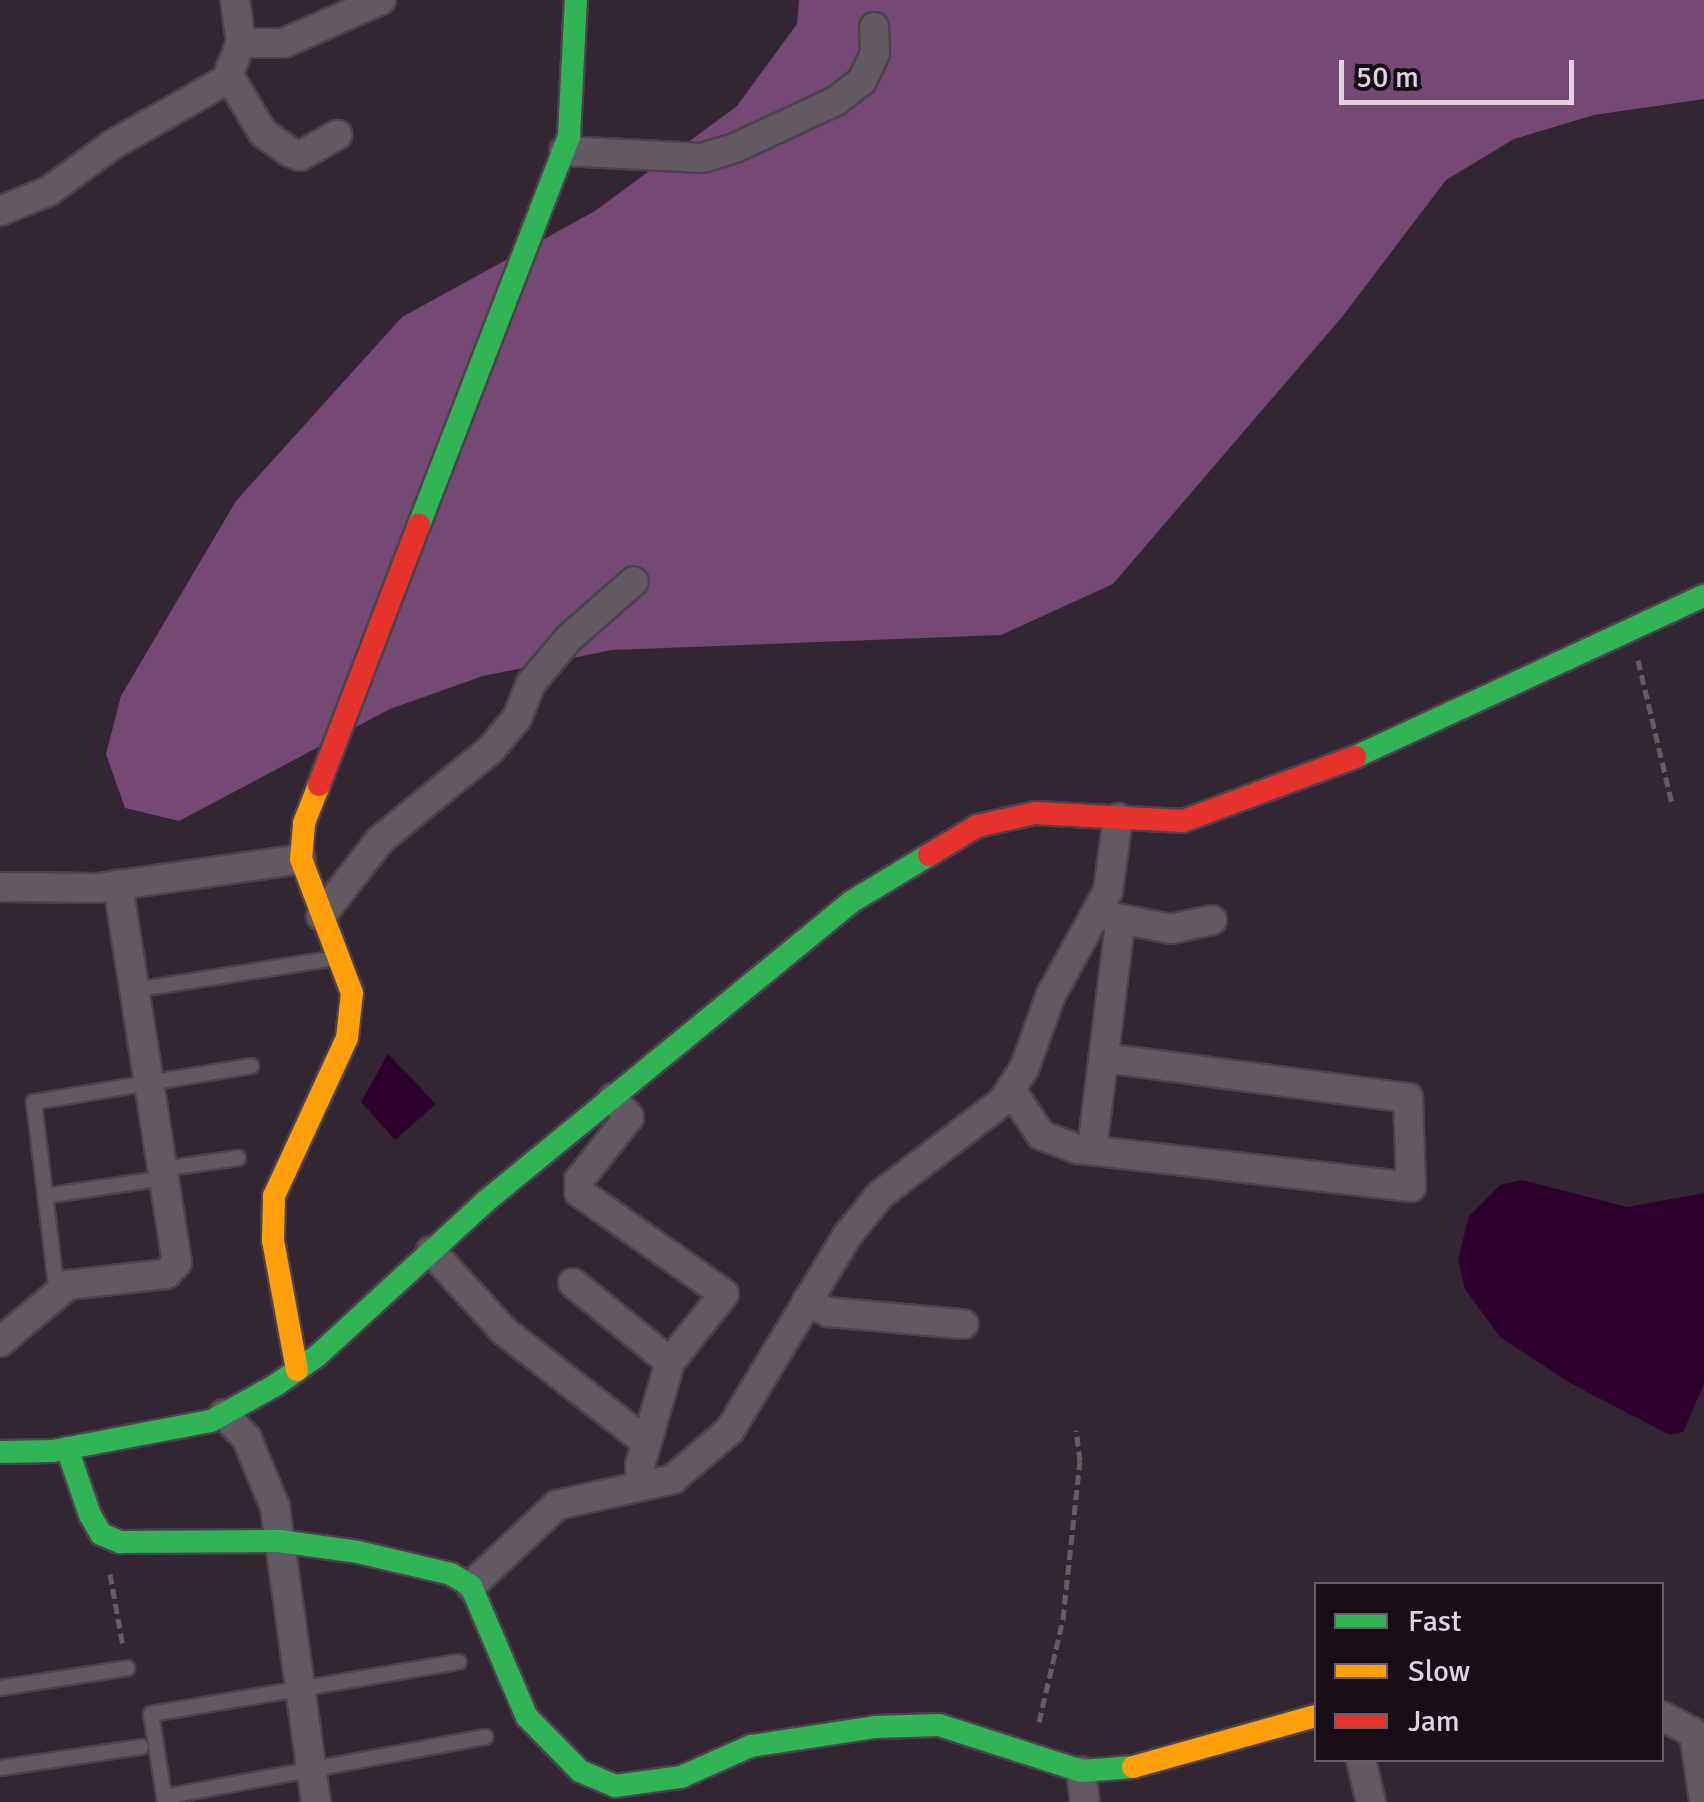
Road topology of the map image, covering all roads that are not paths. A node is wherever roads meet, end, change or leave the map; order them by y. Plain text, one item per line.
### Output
1 (235, 0) edge
2 (381, 0) edge
3 (576, 0) edge
4 (874, 28) dead end
5 (241, 42) junction
6 (230, 76) junction
7 (337, 136) dead end
8 (564, 151) junction
9 (0, 211) edge
10 (634, 581) dead end
11 (1704, 596) edge
12 (1118, 818) junction
13 (302, 860) junction
14 (118, 885) junction
15 (0, 887) edge
16 (321, 916) junction
17 (1109, 916) junction
18 (1212, 920) dead end
19 (337, 958) junction
20 (134, 990) junction
21 (1105, 1058) junction
22 (251, 1066) dead end
23 (149, 1085) junction
24 (1011, 1090) junction
25 (612, 1098) junction
26 (1092, 1149) junction
27 (238, 1158) dead end
28 (163, 1174) junction
29 (46, 1196) junction
30 (430, 1251) junction
31 (573, 1283) dead end
32 (57, 1294) junction
33 (807, 1301) junction
34 (963, 1324) dead end
35 (0, 1342) edge
36 (670, 1362) junction
37 (296, 1370) junction
38 (224, 1414) junction
39 (646, 1442) junction
40 (67, 1448) junction
41 (0, 1452) edge
42 (641, 1484) junction
43 (279, 1541) junction
44 (471, 1586) junction
45 (459, 1662) dead end
46 (127, 1668) dead end
47 (0, 1688) edge
48 (300, 1689) junction
49 (1314, 1717) edge
50 (1664, 1717) edge
51 (1699, 1728) edge
52 (485, 1737) dead end
53 (141, 1747) dead end
54 (1362, 1762) edge
55 (0, 1768) edge
56 (311, 1770) junction
57 (1081, 1771) junction
58 (667, 1792) edge
59 (618, 1794) edge
60 (165, 1800) edge
61 (1704, 1801) edge
62 (316, 1802) edge
63 (1085, 1802) edge
64 (1372, 1802) edge

1 - 5 street
2 - 5 street
3 - 8 street
4 - 8 street
5 - 6 street
6 - 7 street
6 - 9 street
8 - 13 street
10 - 16 street
11 - 12 street
12 - 17 street
12 - 25 street
13 - 14 street
13 - 16 street
14 - 15 street
14 - 20 street
16 - 19 street
17 - 18 street
17 - 21 street
17 - 24 street
19 - 20 lane
19 - 37 street
20 - 23 street
21 - 26 street
21 - 26 street
22 - 23 lane
23 - 28 street
23 - 29 lane
24 - 26 street
24 - 33 street
25 - 30 street
25 - 36 street
27 - 28 lane
28 - 29 lane
28 - 32 street
29 - 32 lane
30 - 37 street
30 - 39 street
31 - 36 street
32 - 35 street
33 - 34 street
33 - 42 street
36 - 39 street
37 - 38 street
38 - 40 street
38 - 43 street
39 - 42 street
40 - 41 street
40 - 43 street
42 - 44 street
43 - 44 street
43 - 48 street
44 - 59 street
45 - 48 lane
46 - 47 lane
48 - 56 street
48 - 60 lane
49 - 57 street
50 - 51 street
51 - 61 street
52 - 56 lane
53 - 55 lane
54 - 64 street
56 - 60 lane
56 - 62 street
57 - 58 street
57 - 63 street
58 - 59 street

